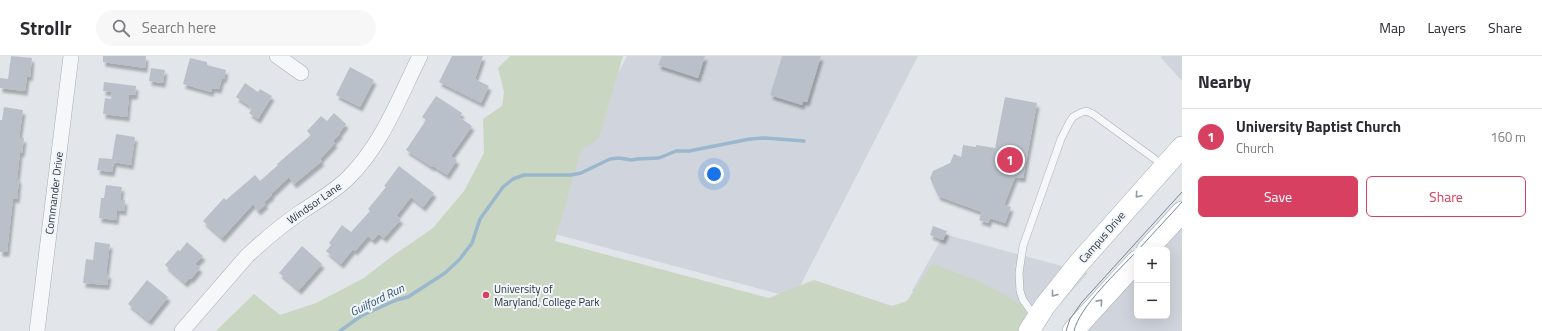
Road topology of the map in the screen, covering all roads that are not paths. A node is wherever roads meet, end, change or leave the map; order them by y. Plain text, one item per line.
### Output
1 (71, 56) edge
2 (277, 56) edge
3 (420, 56) edge
4 (301, 74) dead end
5 (1182, 147) edge
6 (1164, 166) junction
7 (1182, 212) edge
8 (1151, 247) edge
9 (1134, 265) edge
10 (1033, 325) edge
11 (37, 330) edge
12 (182, 331) edge
13 (1073, 331) edge

1 - 11 street, Commander Drive
2 - 4 street
3 - 12 street, Windsor Lane
5 - 6 street, Campus Drive
6 -> 10 street, Campus Drive
6 - 10 lane
7 - 8 street
13 -> 9 street

